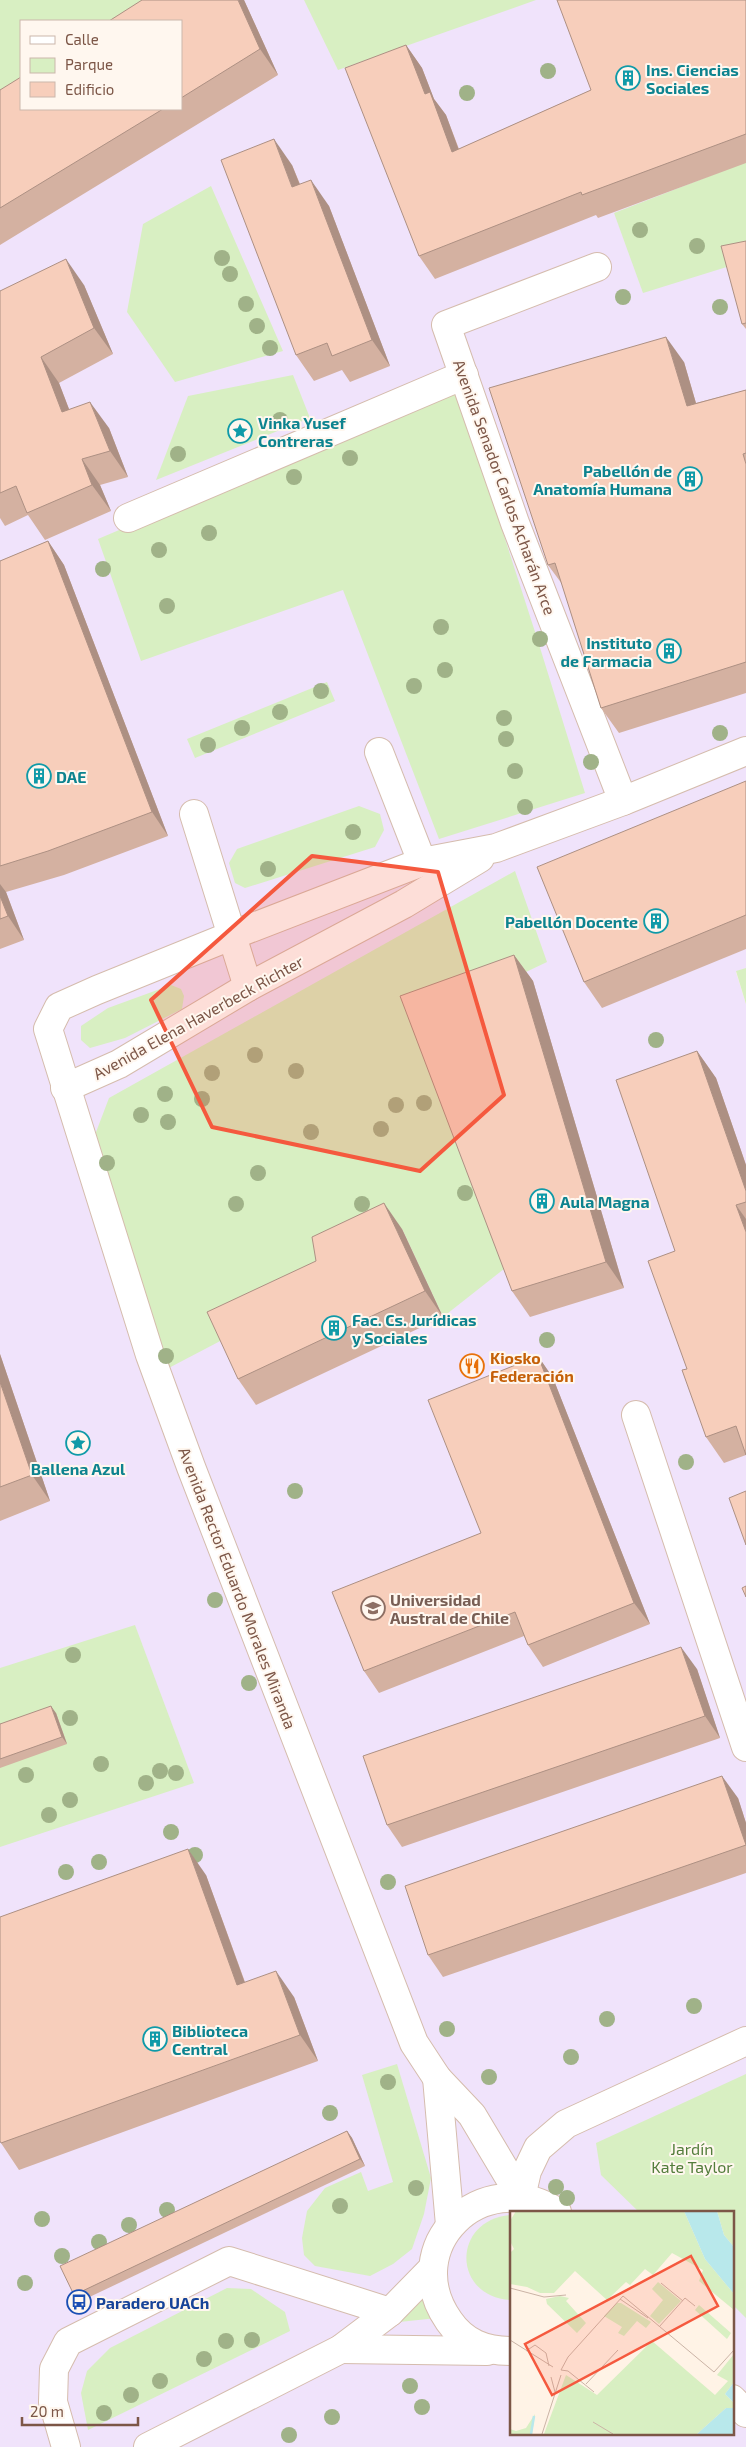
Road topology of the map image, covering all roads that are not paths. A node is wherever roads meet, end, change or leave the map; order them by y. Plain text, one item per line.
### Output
1 (597, 267) dead end
2 (464, 375) junction
3 (128, 518) dead end
4 (746, 750) edge
5 (379, 752) dead end
6 (623, 801) junction
7 (194, 814) dead end
8 (496, 848) junction
9 (422, 862) junction
10 (234, 935) junction
11 (248, 987) junction
12 (66, 1088) junction
13 (636, 1415) dead end
14 (746, 1746) edge
15 (746, 2041) edge
16 (437, 2078) junction
17 (521, 2197) junction
18 (555, 2211) edge
19 (450, 2225) junction
20 (433, 2268) junction
21 (390, 2312) junction
22 (341, 2349) junction
23 (501, 2351) edge
24 (66, 2447) edge
25 (148, 2447) edge

1 - 2 lane, Avenida Senador Carlos Acharán Arce
2 - 3 lane
2 - 6 lane, Avenida Senador Carlos Acharán Arce
4 - 6 lane, Avenida Elena Haverbeck Richter
5 - 9 lane
6 - 8 lane, Avenida Elena Haverbeck Richter
7 - 10 lane
8 - 9 lane, Avenida Elena Haverbeck Richter
8 - 11 lane, Avenida Elena Haverbeck Richter
9 - 10 lane, Avenida Elena Haverbeck Richter
10 - 11 lane
10 - 12 lane, Avenida Elena Haverbeck Richter
11 - 12 lane, Avenida Elena Haverbeck Richter
12 - 16 lane, Avenida Rector Eduardo Morales Miranda
13 - 14 lane
15 - 17 lane
16 - 17 lane, Avenida Rector Eduardo Morales Miranda
16 - 19 lane, Avenida Rector Eduardo Morales Miranda
17 - 18 lane
17 - 19 lane
19 - 20 lane
20 - 21 lane
20 - 23 lane
21 - 22 lane
21 - 24 lane
22 - 23 lane
22 - 25 lane

